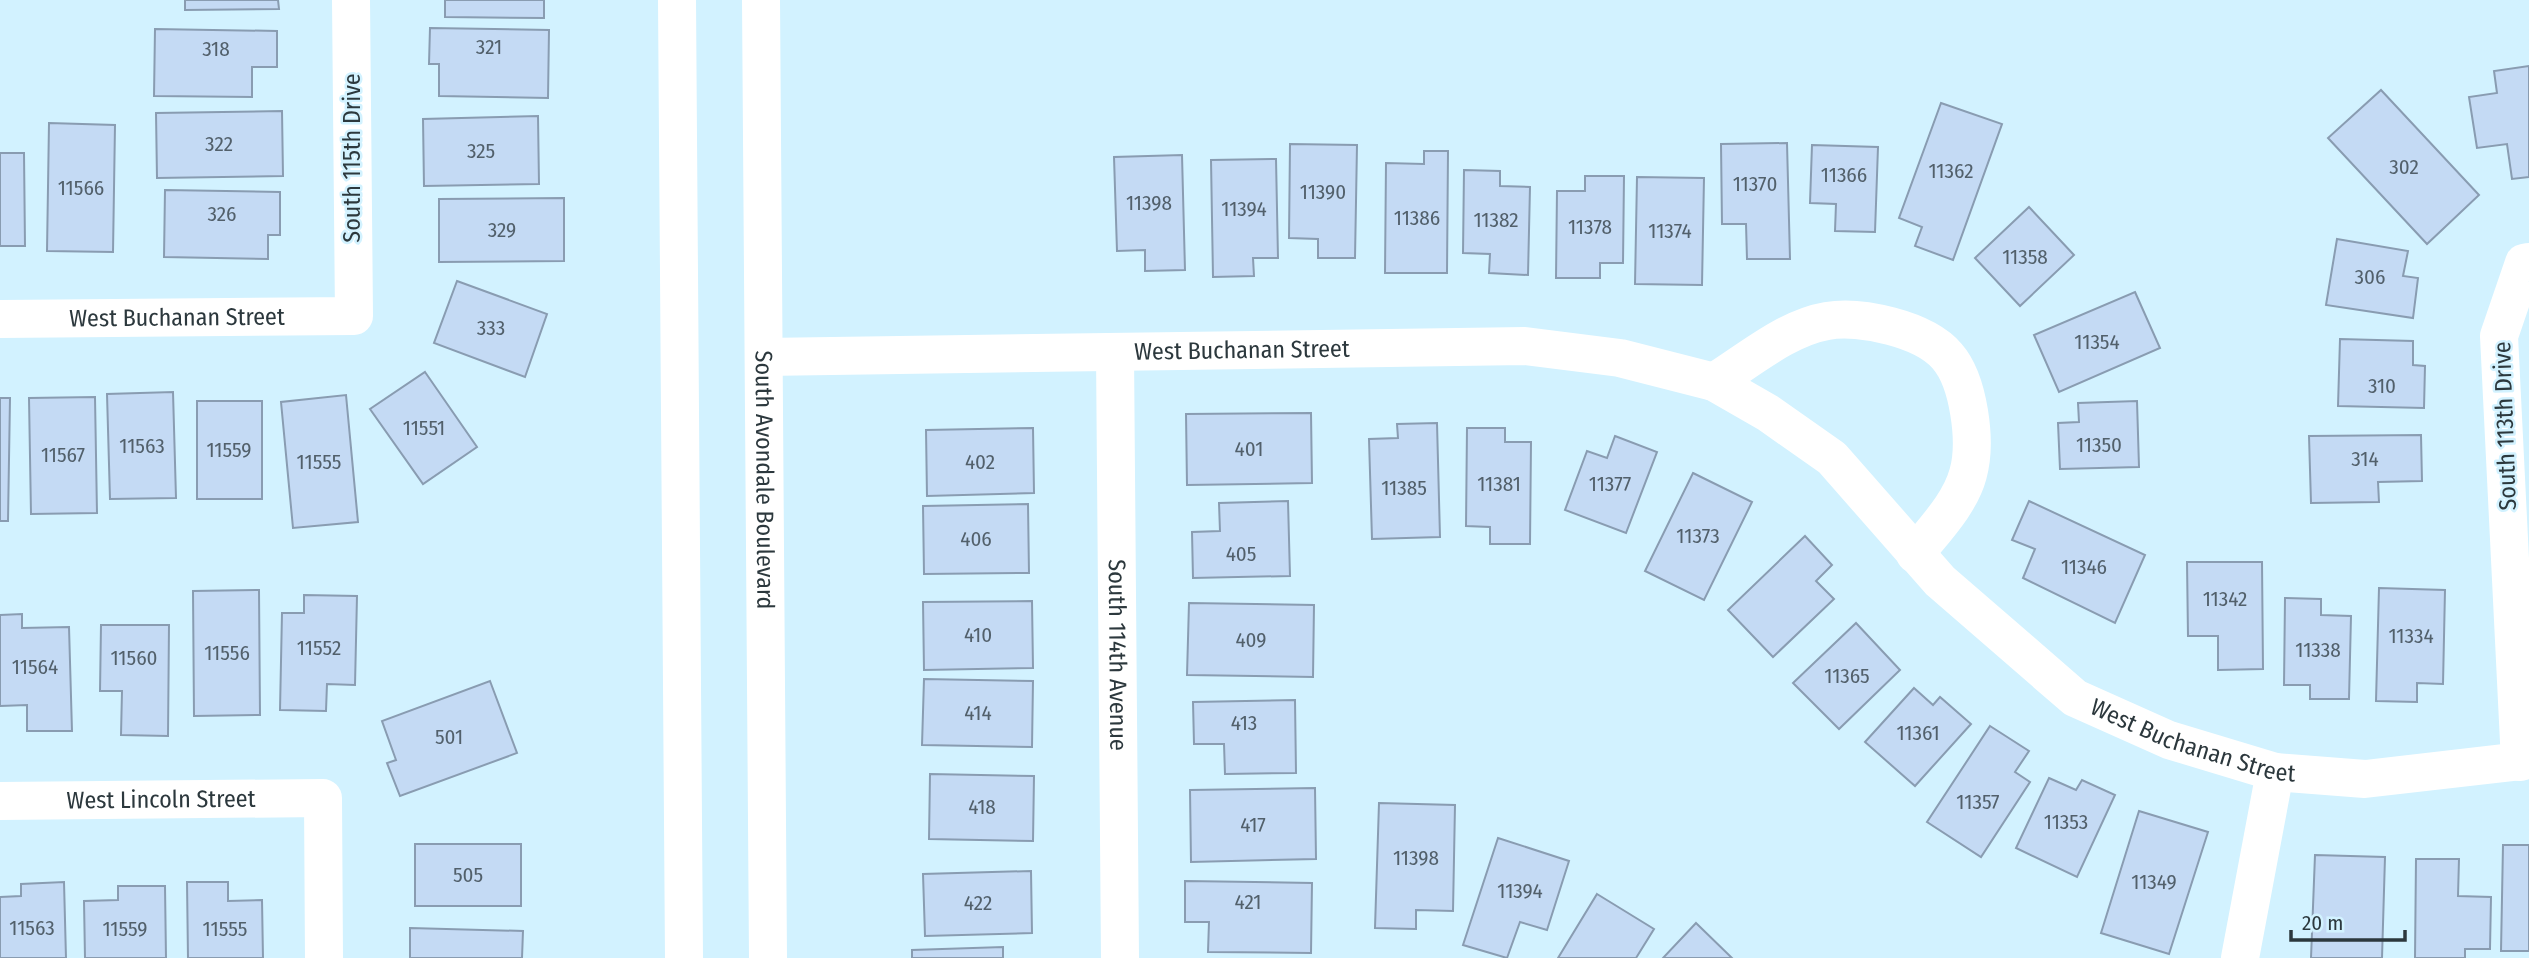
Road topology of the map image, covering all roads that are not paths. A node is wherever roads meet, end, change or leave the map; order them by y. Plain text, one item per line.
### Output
1 (351, 0) edge
2 (677, 0) edge
3 (761, 0) edge
4 (2526, 262) edge
5 (354, 316) joint
6 (0, 318) edge
7 (1115, 352) junction
8 (764, 357) junction
9 (1714, 382) junction
10 (1915, 554) junction
11 (2524, 761) edge
12 (2275, 772) junction
13 (0, 801) edge
14 (324, 958) edge
15 (684, 958) edge
16 (768, 958) edge
17 (1120, 958) edge
18 (2240, 958) edge

1 - 5 street, South 115th Drive
2 - 15 street
3 - 8 street, South Avondale Boulevard
4 - 11 street, South 113th Drive
5 - 6 street, West Buchanan Street
7 - 8 street, West Buchanan Street
7 - 9 street, West Buchanan Street
7 - 17 street, South 114th Avenue
8 - 16 street, South Avondale Boulevard
9 - 10 street, West Buchanan Street
9 - 10 street
10 - 12 street, West Buchanan Street
11 - 12 street, West Buchanan Street
12 - 18 street
13 - 14 street, West Lincoln Street

